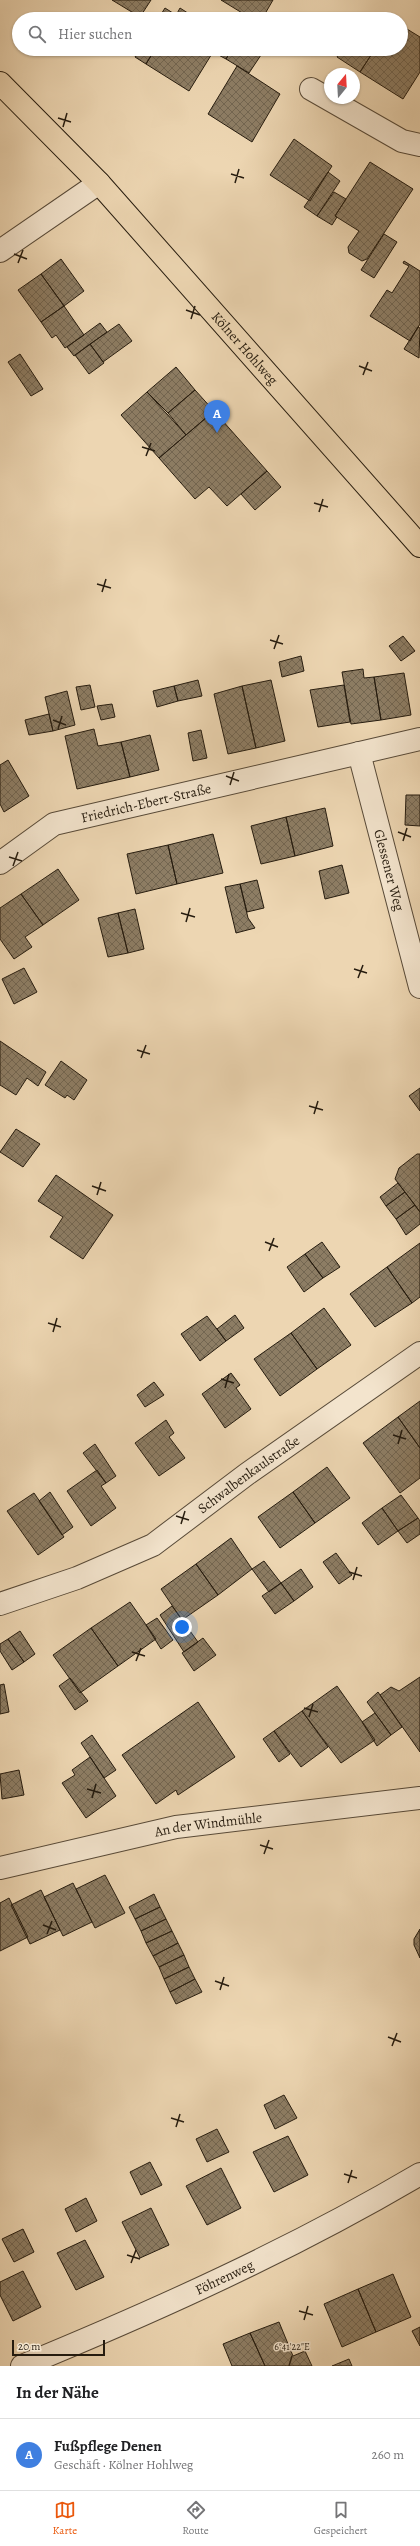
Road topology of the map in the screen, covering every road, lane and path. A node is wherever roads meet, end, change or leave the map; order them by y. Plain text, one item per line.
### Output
1 (0, 83) edge
2 (311, 89) dead end
3 (420, 146) edge
4 (99, 183) junction
5 (0, 251) edge
6 (420, 546) edge
7 (420, 739) edge
8 (359, 753) junction
9 (0, 863) edge
10 (420, 987) edge
11 (420, 1353) edge
12 (0, 1604) edge
13 (420, 1798) edge
14 (0, 1868) edge
15 (420, 2174) edge
16 (22, 2366) edge

1 - 4 main road, Kölner Hohlweg
2 - 3 street
4 - 5 street
4 - 6 main road, Kölner Hohlweg
7 - 8 street, Friedrich-Ebert-Straße
8 - 9 street, Friedrich-Ebert-Straße
8 - 10 street, Glessener Weg
11 - 12 street, Schwalbenkaulstraße
13 - 14 street, An der Windmühle
15 - 16 street, Föhrenweg

